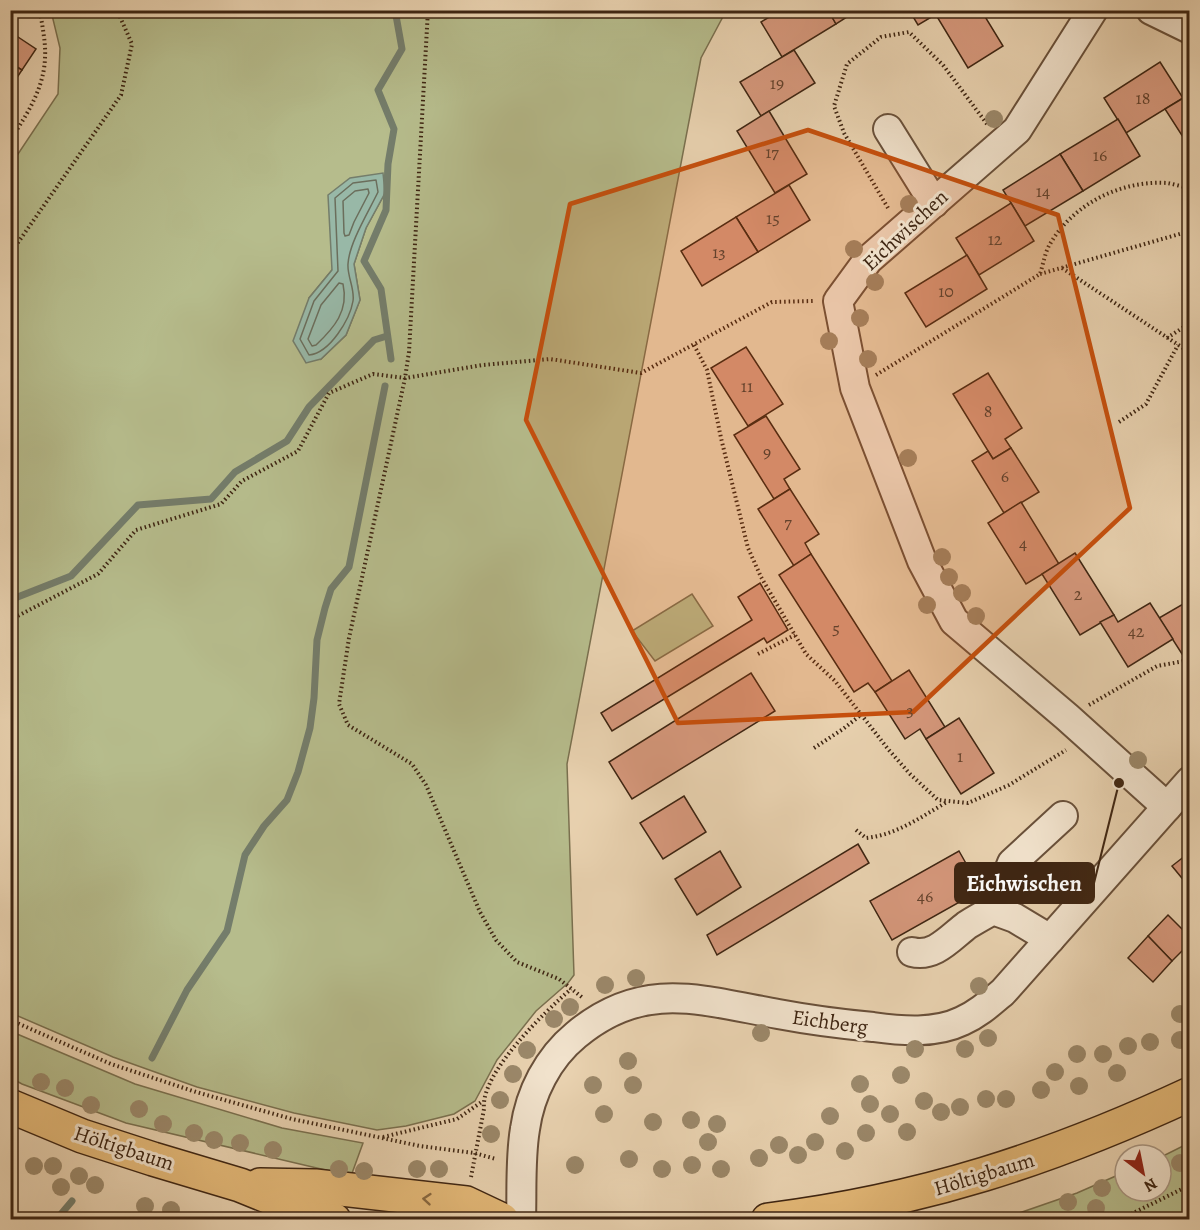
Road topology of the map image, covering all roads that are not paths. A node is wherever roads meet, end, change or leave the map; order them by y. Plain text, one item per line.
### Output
1 (1093, 10) edge
2 (1151, 10) edge
3 (1190, 29) edge
4 (888, 129) dead end
5 (934, 203) junction
6 (1190, 781) edge
7 (1167, 807) junction
8 (1063, 816) dead end
9 (993, 910) junction
10 (1050, 939) junction
11 (912, 952) dead end
12 (1190, 1094) edge
13 (10, 1106) edge
14 (240, 1185) junction
15 (334, 1220) edge
16 (502, 1220) edge
17 (521, 1220) edge
18 (768, 1220) edge

1 - 5 street, Eichwischen
2 - 3 street
4 - 5 street
5 - 7 street, Eichwischen
6 - 7 street, Eichberg
7 - 10 street, Eichberg
8 - 9 street
9 - 10 street
9 - 11 street
10 - 17 street, Eichberg
12 - 18 main road, Höltigbaum
13 - 14 main road, Höltigbaum
14 - 15 main road, Höltigbaum
16 -> 14 main road, Höltigbaum

